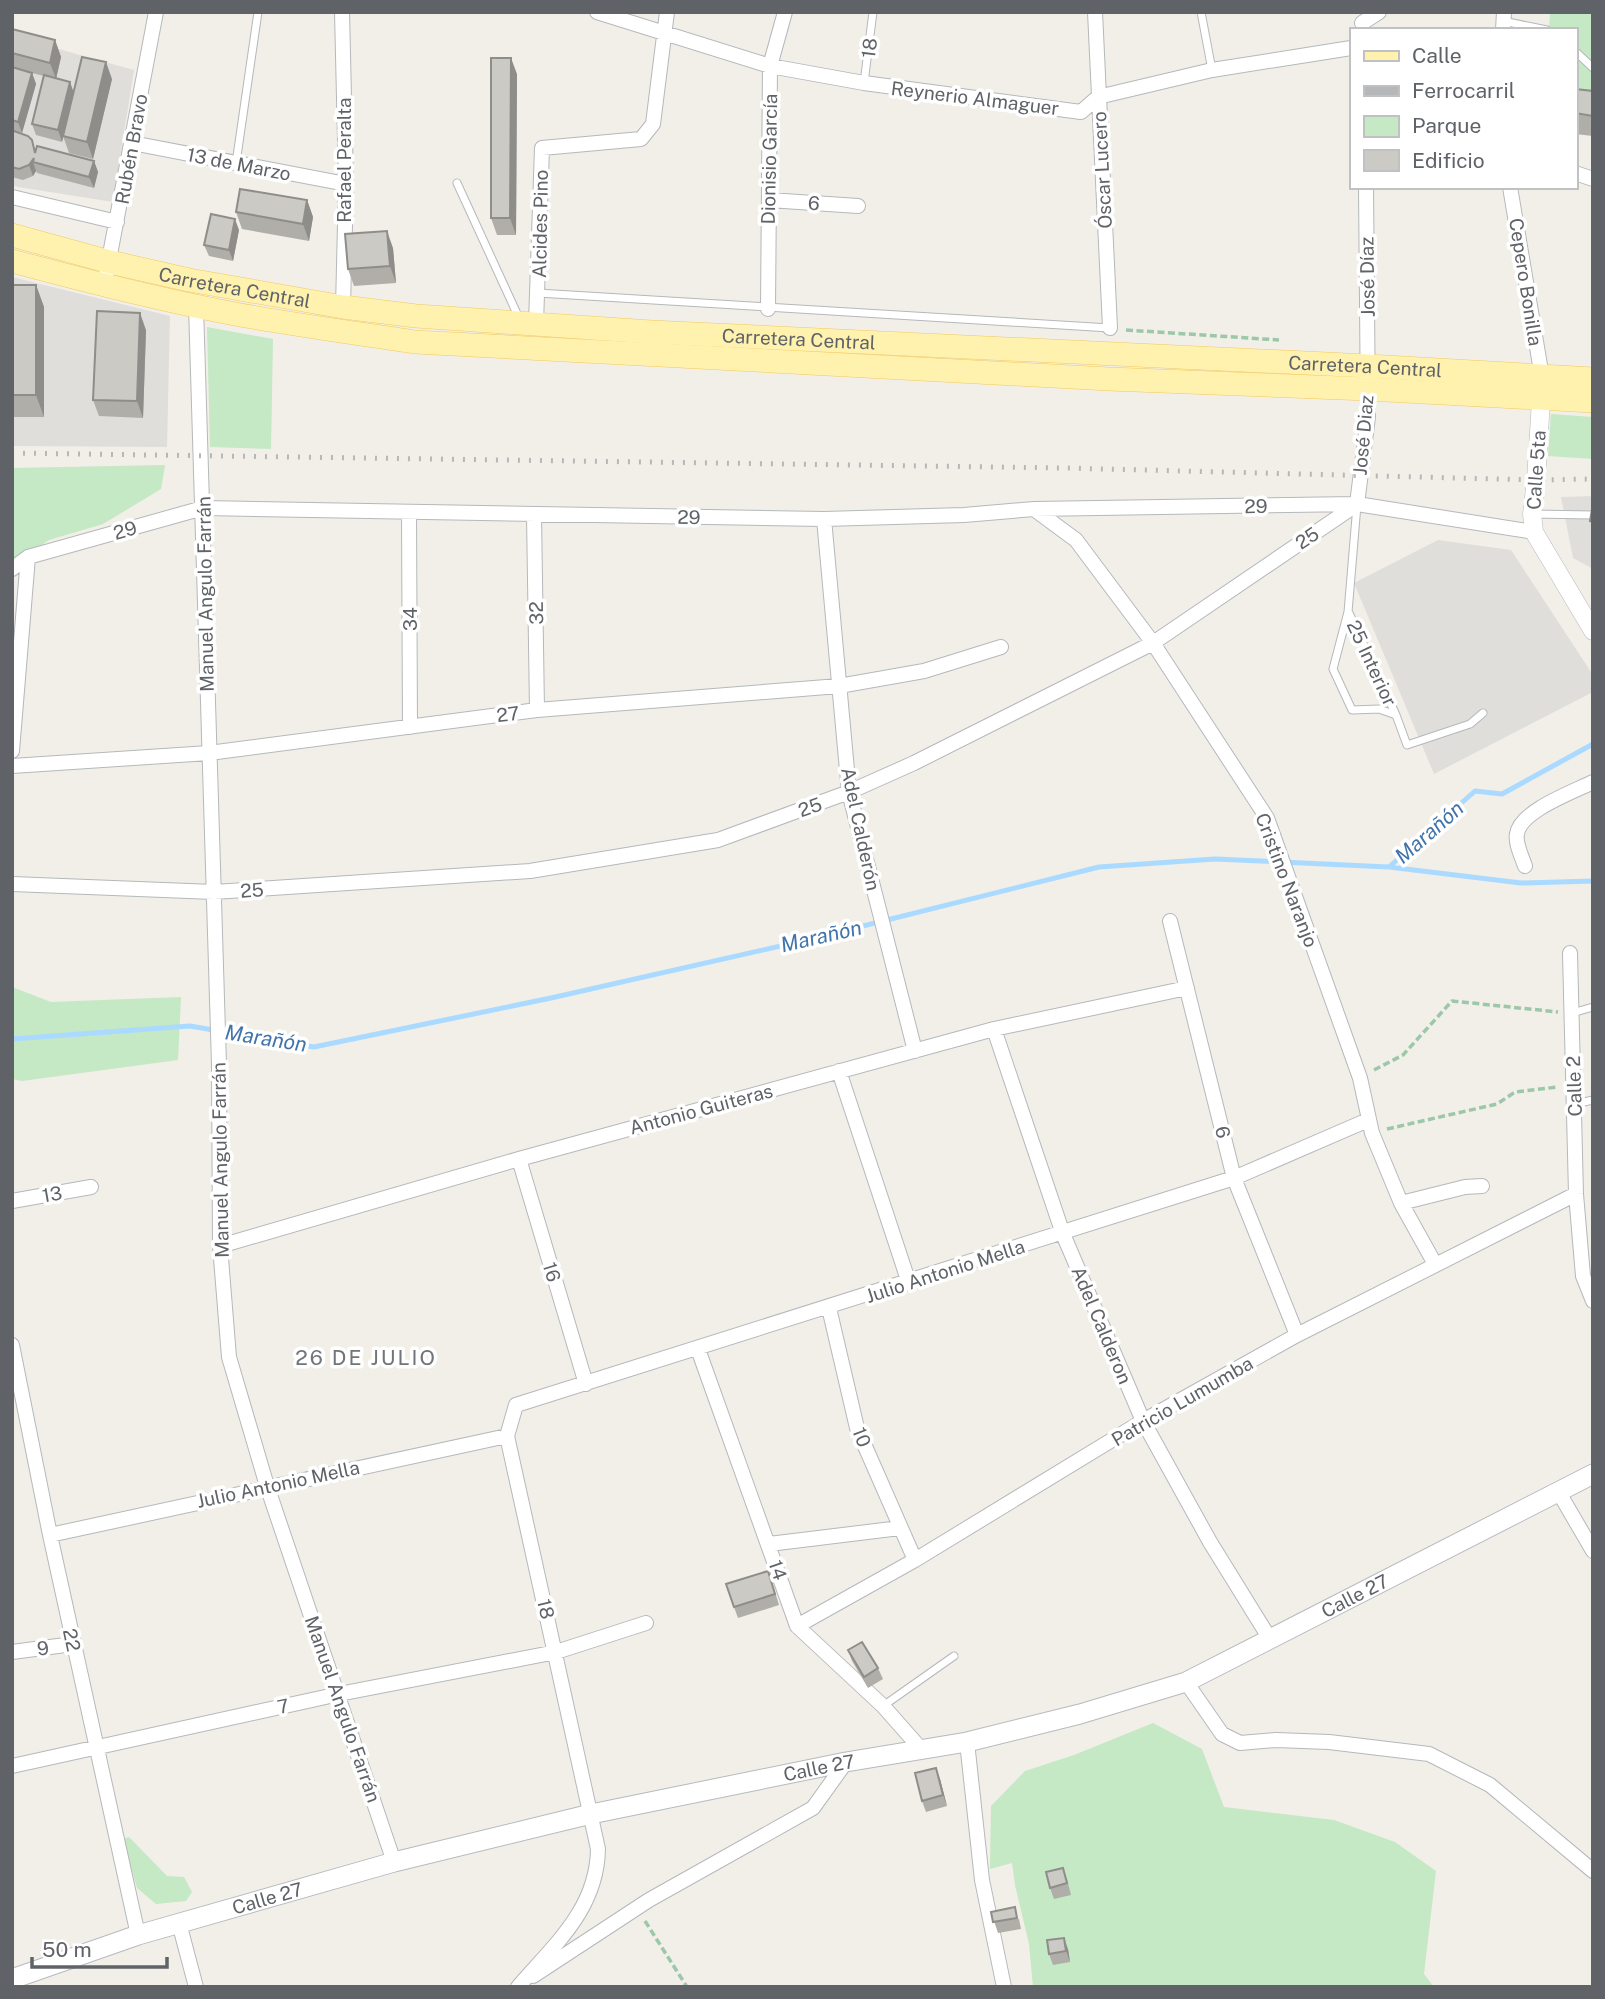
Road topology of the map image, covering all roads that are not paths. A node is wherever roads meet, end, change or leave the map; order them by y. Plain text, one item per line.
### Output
1 (156, 12) edge
2 (258, 12) edge
3 (342, 12) edge
4 (597, 12) edge
5 (667, 12) edge
6 (785, 12) edge
7 (873, 12) edge
8 (1095, 12) edge
9 (1201, 12) edge
10 (1379, 12) edge
11 (1504, 21) edge
12 (1362, 22) edge
13 (1537, 28) edge
14 (664, 31) junction
15 (1350, 48) edge
16 (1577, 53) edge
17 (770, 66) junction
18 (1593, 68) edge
19 (1212, 70) junction
20 (864, 83) junction
21 (1098, 97) junction
22 (132, 143) junction
23 (236, 163) junction
24 (457, 183) dead end
25 (346, 184) junction
26 (1366, 189) edge
27 (1510, 189) edge
28 (12, 197) edge
29 (769, 200) junction
30 (858, 206) dead end
31 (117, 222) junction
32 (12, 235) edge
33 (12, 261) edge
34 (110, 262) junction
35 (104, 286) junction
36 (538, 293) junction
37 (196, 306) junction
38 (343, 307) junction
39 (768, 309) junction
40 (528, 322) junction
41 (1110, 328) joint
42 (1368, 366) junction
43 (1593, 379) edge
44 (1368, 389) junction
45 (1542, 389) junction
46 (1593, 401) edge
47 (1357, 504) junction
48 (203, 508) junction
49 (1034, 509) junction
50 (409, 512) junction
51 (534, 515) junction
52 (1593, 515) edge
53 (824, 519) junction
54 (1533, 523) junction
55 (28, 558) junction
56 (12, 569) edge
57 (1348, 612) junction
58 (1593, 631) edge
59 (1153, 643) junction
60 (1001, 648) dead end
61 (839, 686) junction
62 (537, 710) junction
63 (1483, 713) dead end
64 (1396, 715) junction
65 (410, 727) junction
66 (12, 751) edge
67 (209, 753) junction
68 (12, 766) edge
69 (1593, 782) edge
70 (849, 792) junction
71 (1525, 866) dead end
72 (12, 884) edge
73 (214, 892) junction
74 (1170, 922) dead end
75 (1570, 953) dead end
76 (1187, 988) junction
77 (1593, 1007) edge
78 (1571, 1013) junction
79 (995, 1029) junction
80 (915, 1051) junction
81 (839, 1071) junction
82 (1593, 1100) edge
83 (1575, 1104) junction
84 (1370, 1126) junction
85 (519, 1159) junction
86 (1234, 1178) junction
87 (1482, 1186) dead end
88 (91, 1187) dead end
89 (1577, 1194) junction
90 (12, 1200) edge
91 (1401, 1203) junction
92 (1063, 1234) junction
93 (220, 1246) junction
94 (1435, 1264) junction
95 (1588, 1274) edge
96 (909, 1283) junction
97 (1593, 1301) edge
98 (830, 1308) junction
99 (1297, 1335) junction
100 (12, 1345) edge
101 (698, 1349) junction
102 (586, 1384) junction
103 (17, 1400) edge
104 (516, 1405) joint
105 (1143, 1421) junction
106 (507, 1436) junction
107 (1593, 1474) edge
108 (267, 1486) junction
109 (1558, 1491) junction
110 (900, 1528) junction
111 (50, 1535) junction
112 (769, 1544) junction
113 (1593, 1550) edge
114 (915, 1560) junction
115 (646, 1623) dead end
116 (797, 1626) junction
117 (1270, 1639) junction
118 (73, 1644) junction
119 (12, 1652) edge
120 (556, 1652) junction
121 (954, 1656) dead end
122 (1186, 1682) junction
123 (339, 1693) junction
124 (883, 1706) junction
125 (967, 1742) junction
126 (95, 1746) junction
127 (921, 1749) junction
128 (846, 1762) junction
129 (12, 1766) edge
130 (591, 1814) junction
131 (394, 1862) junction
132 (1593, 1871) edge
133 (179, 1923) junction
134 (138, 1935) junction
135 (12, 1979) edge
136 (519, 1986) edge
137 (196, 1987) edge
138 (1004, 1987) edge

1 - 22 street, Rubén Bravo
2 - 23 lane
3 - 25 street, Rafael Peralta
4 - 14 street, Reynerio Almaguer
5 - 14 street, Alcides Pino
6 - 17 street, Dionisio García
7 - 20 lane, 18
8 - 21 street, Óscar Lucero
9 - 19 lane
10 - 12 street
11 - 13 lane
14 - 17 street, Reynerio Almaguer
14 - 36 street, Alcides Pino
15 - 19 street, Reynerio Almaguer
16 - 18 lane
17 - 20 street, Reynerio Almaguer
17 - 29 street, Dionisio García
19 - 21 street, Reynerio Almaguer
20 - 21 street, Reynerio Almaguer
21 - 41 street, Óscar Lucero
22 - 23 street, 13 de Marzo
22 - 31 street, Rubén Bravo
23 - 25 street, 13 de Marzo
24 - 40 lane
25 - 38 street, Rafael Peralta
26 - 42 street, José Díaz
27 - 45 street, Cepero Bonilla
28 - 31 street
29 - 30 street, 6
29 - 39 street, Dionisio García
31 - 34 street, Rubén Bravo
32 - 34 main road, Carretera Central
33 - 35 main road, Carretera Central
34 - 35 street, Rubén Bravo
34 - 38 main road, Carretera Central
35 - 37 main road, Carretera Central
36 - 39 lane
36 - 40 street, Alcides Pino
37 - 44 main road, Carretera Central
37 - 48 street, Manuel Angulo Farrán
38 - 40 main road, Carretera Central
39 - 41 lane
40 - 42 main road, Carretera Central
42 - 44 street, José Diaz
42 - 45 main road, Carretera Central
43 - 45 main road, Carretera Central
44 - 45 main road, Carretera Central
44 - 47 street, José Diaz
45 - 46 main road, Carretera Central
45 - 54 street, Calle 5ta
47 - 49 street, 29
47 - 54 street
47 - 57 lane, 25 Interior
47 - 59 street, 25
48 - 50 street, 29
48 - 55 street, 29
48 - 67 street, Manuel Angulo Farrán
49 - 53 street, 29
49 - 59 street, Cristino Naranjo
50 - 51 street, 29
50 - 65 street, 34
51 - 53 street, 29
51 - 62 street, 32
52 - 54 lane
53 - 61 street, Adel Calderón
54 - 58 street, Calle 5ta
55 - 56 street, 29
55 - 66 street
57 - 64 lane, 25 Interior
57 - 64 lane, 25 Interior
59 - 70 street, 25
59 - 84 street, Cristino Naranjo
60 - 61 street, 27
61 - 62 street, 27
61 - 70 street, Adel Calderón
62 - 65 street, 27
63 - 64 lane, 25 Interior
65 - 67 street, 27
67 - 68 street, 27
67 - 73 street, Manuel Angulo Farrán
69 - 71 street
70 - 73 street, 25
70 - 80 street, Adel Calderón
72 - 73 street, 25
73 - 93 street, Manuel Angulo Farrán
74 - 76 street, 6
75 - 78 street, Calle 2
76 - 79 street, Antonio Guiteras
76 - 86 street, 6
77 - 78 lane
78 - 83 street, Calle 2
79 - 80 street, Antonio Guiteras
79 - 92 street, Adel Calderon
80 - 81 street, Antonio Guiteras
81 - 85 street, Antonio Guiteras
81 - 96 street
82 - 83 lane
83 - 89 street, Calle 2
84 - 86 street, Julio Antonio Mella
84 - 91 street, Cristino Naranjo
85 - 93 street, Antonio Guiteras
85 - 102 street, 16
86 - 92 street, Julio Antonio Mella
86 - 99 street, 6
87 - 91 street
88 - 90 street, 13
89 - 94 street, Patricio Lumumba
89 - 95 street, Calle 2
91 - 94 street, Cristino Naranjo
92 - 96 street, Julio Antonio Mella
92 - 105 street, Adel Calderon
93 - 108 street, Manuel Angulo Farrán
94 - 99 street, Patricio Lumumba
95 - 97 street, Calle 2
96 - 98 street, Julio Antonio Mella
98 - 101 street, Julio Antonio Mella
98 - 110 street, 10
99 - 105 street, Patricio Lumumba
100 - 103 street, 22
101 - 102 street, Julio Antonio Mella
101 - 112 street, 14
102 - 104 street, Julio Antonio Mella
103 - 111 street, 22
104 - 106 street, 18
105 - 114 street, Patricio Lumumba
105 - 117 street, Adel Calderon
106 - 108 street, Julio Antonio Mella
106 - 120 street, 18
107 - 109 main road, Calle 27
108 - 111 street, Julio Antonio Mella
108 - 123 street, Manuel Angulo Farrán
109 - 113 street
109 - 117 main road, Calle 27
110 - 112 street
110 - 114 street, 10
111 - 118 street, 22
112 - 116 street, 14
114 - 116 street, Patricio Lumumba
115 - 120 street, 7
116 - 124 street, 14
117 - 122 main road, Calle 27
118 - 119 street, 9
118 - 126 street, 22
120 - 123 street, 7
120 - 130 street, 18
121 - 124 lane
122 - 125 main road, Calle 27
122 - 132 street
123 - 126 street, 7
123 - 131 street, Manuel Angulo Farrán
124 - 127 street, 14
125 - 127 main road, Calle 27
125 - 138 street
126 - 129 street, 7
126 - 134 street, 22
127 - 128 main road, Calle 27
128 - 130 main road, Calle 27
128 - 136 street
130 - 131 main road, Calle 27
130 - 136 street, 18
131 - 133 main road, Calle 27
133 - 134 main road, Calle 27
133 - 137 street
134 - 135 main road, Calle 27

